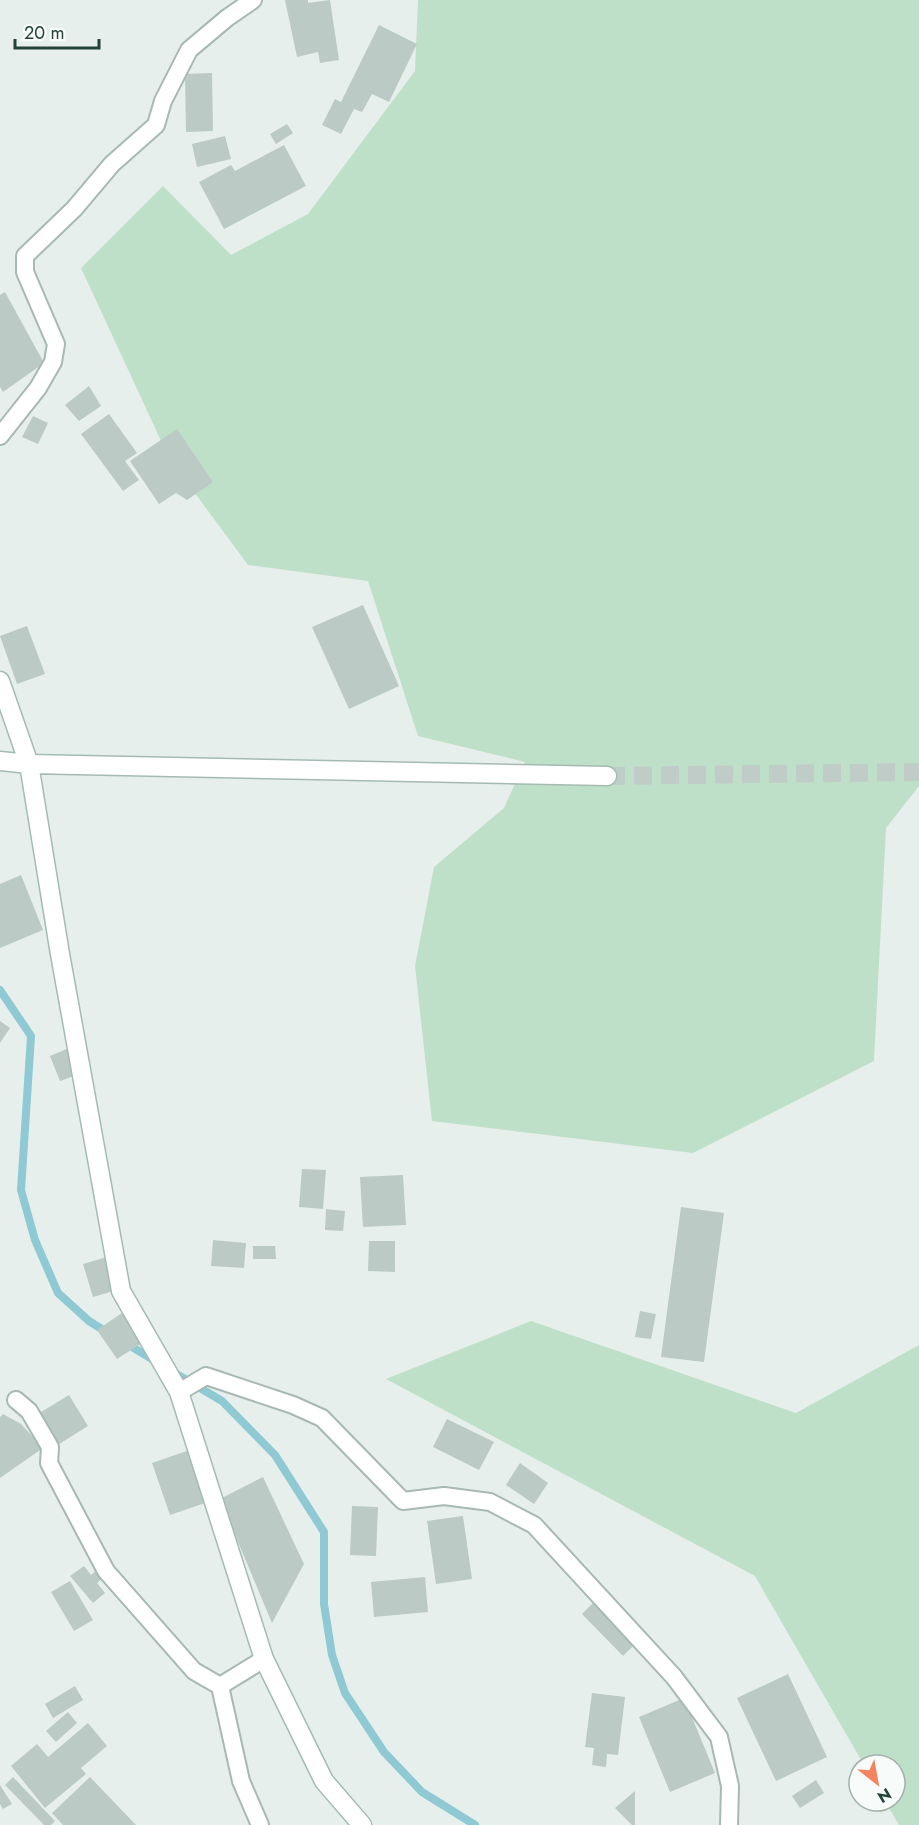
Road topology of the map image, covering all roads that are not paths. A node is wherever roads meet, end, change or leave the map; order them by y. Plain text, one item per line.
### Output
1 (253, 0) edge
2 (0, 436) edge
3 (0, 681) edge
4 (0, 760) edge
5 (29, 764) junction
6 (607, 777) tunnel mouth
7 (179, 1392) junction
8 (16, 1400) dead end
9 (264, 1659) junction
10 (220, 1686) junction
11 (260, 1825) edge
12 (362, 1825) edge
13 (729, 1825) edge

1 - 2 lane
3 - 5 street
4 - 5 street
5 - 6 street
5 - 7 street
7 - 9 street
7 - 13 lane
8 - 10 lane
9 - 10 lane
9 - 12 street
10 - 11 lane

